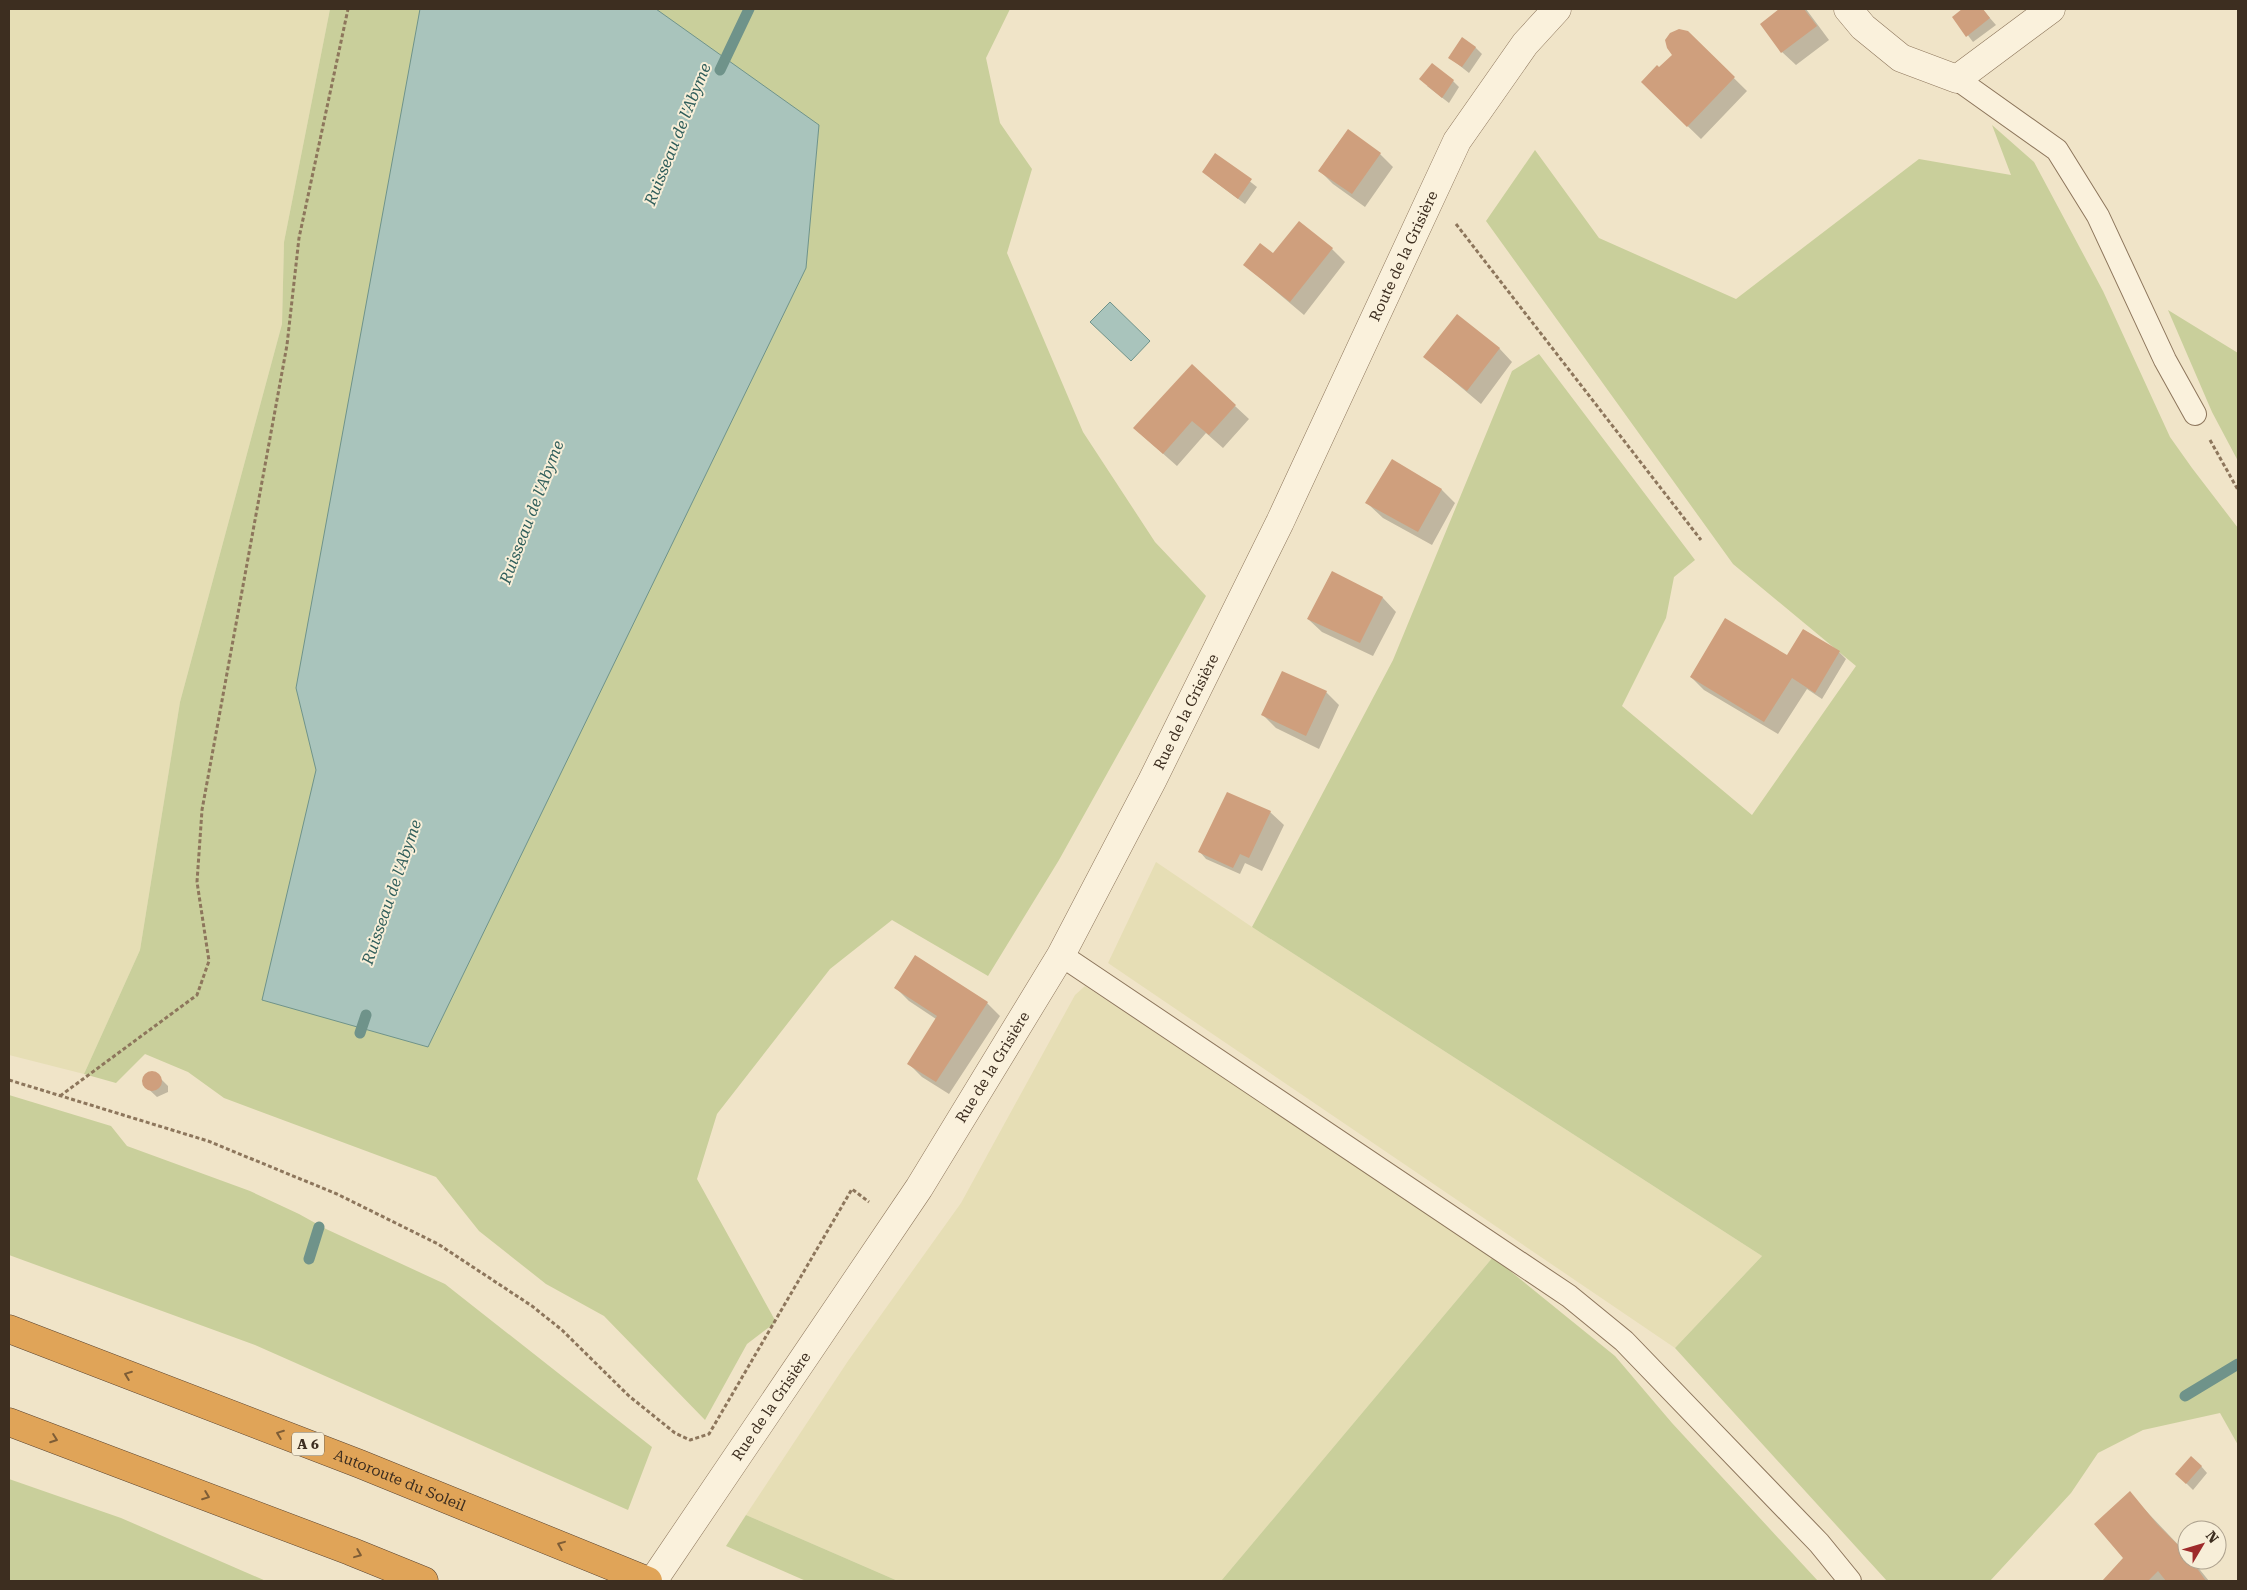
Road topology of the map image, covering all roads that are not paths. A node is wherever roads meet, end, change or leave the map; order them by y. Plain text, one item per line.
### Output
1 (1557, 9) edge
2 (1848, 9) edge
3 (2051, 9) edge
4 (1957, 79) junction
5 (2195, 414) road end
6 (1280, 522) joint
7 (1061, 955) junction
8 (9, 1329) edge
9 (9, 1422) edge
10 (424, 1581) edge
11 (648, 1581) edge
12 (653, 1581) edge
13 (1850, 1581) edge

1 - 6 street, Route de la Grisière
2 - 4 street
3 - 4 street
4 - 5 lane
6 - 7 street, Rue de la Grisière
7 - 12 street, Rue de la Grisière
7 - 13 lane
11 -> 8 highway, Autoroute du Soleil / A 6
9 -> 10 highway

